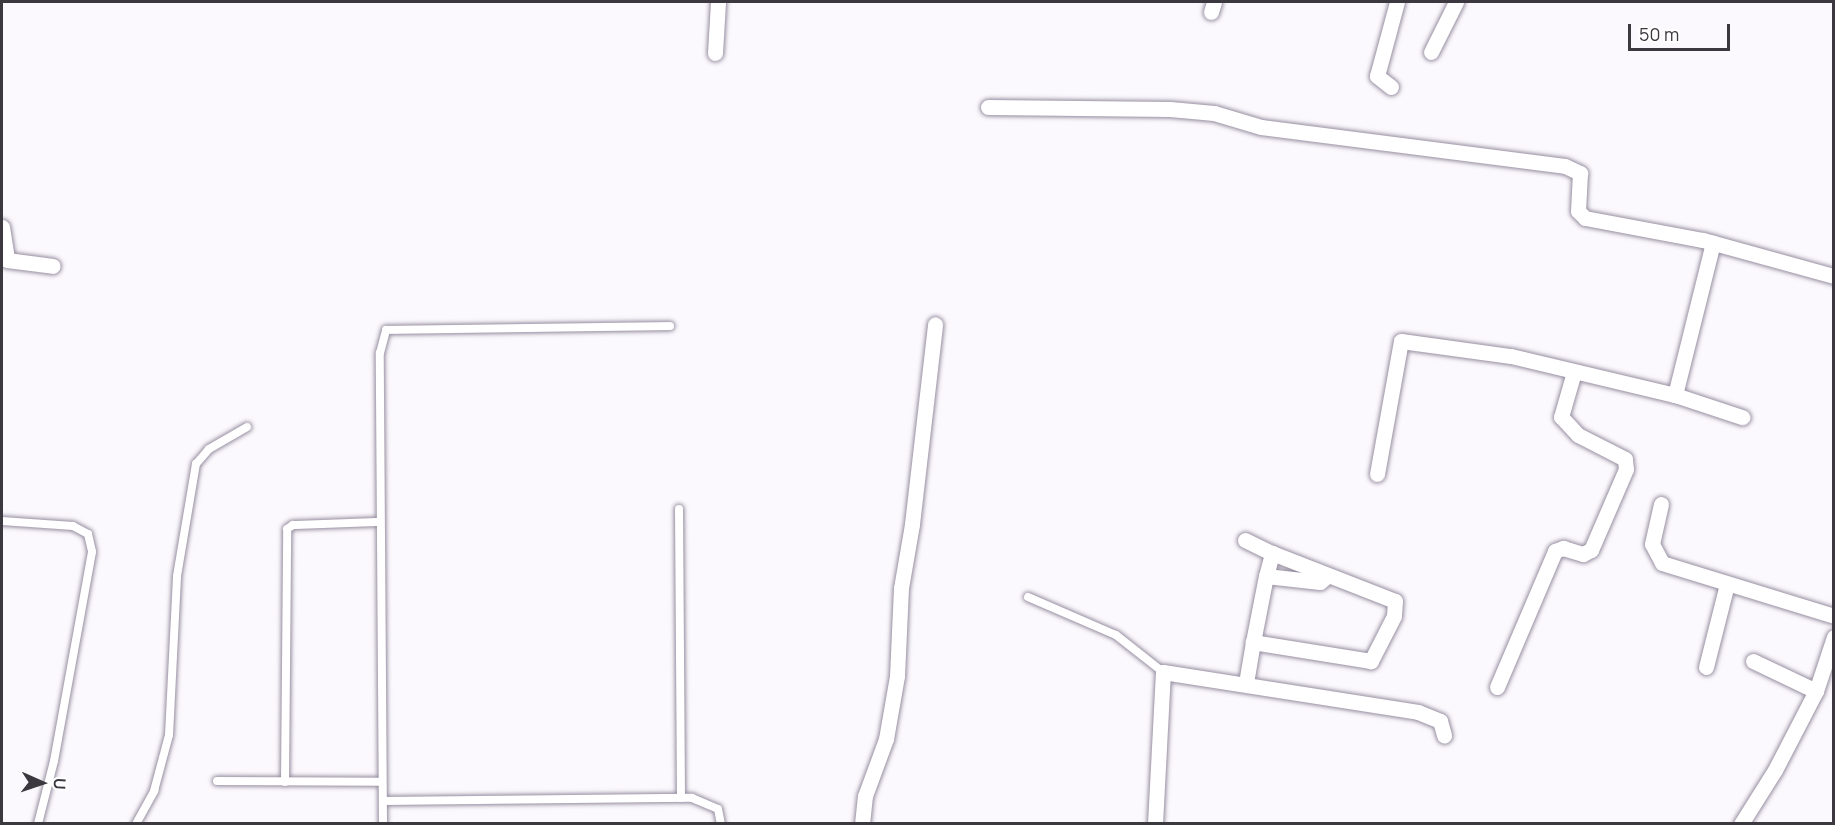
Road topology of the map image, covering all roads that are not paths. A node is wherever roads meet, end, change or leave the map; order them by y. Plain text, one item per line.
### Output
1 (718, 2) edge
2 (1397, 2) edge
3 (1456, 2) edge
4 (715, 52) dead end
5 (1431, 52) dead end
6 (1391, 87) dead end
7 (988, 107) dead end
8 (2, 226) edge
9 (1713, 243) junction
10 (53, 266) dead end
11 (1833, 276) edge
12 (934, 324) dead end
13 (670, 326) dead end
14 (1574, 372) junction
15 (1675, 395) junction
16 (1742, 417) dead end
17 (247, 427) dead end
18 (1377, 474) dead end
19 (1661, 504) dead end
20 (679, 509) dead end
21 (2, 521) edge
22 (379, 522) junction
23 (1245, 540) dead end
24 (1272, 553) junction
25 (1266, 576) junction
26 (1327, 576) junction
27 (1727, 584) junction
28 (1028, 597) dead end
29 (1833, 616) edge
30 (1833, 637) edge
31 (1253, 642) junction
32 (1753, 661) dead end
33 (1706, 667) dead end
34 (1163, 672) junction
35 (1246, 683) junction
36 (1823, 683) edge
37 (1497, 687) dead end
38 (1444, 735) dead end
39 (217, 782) dead end
40 (285, 782) junction
41 (381, 782) junction
42 (681, 798) junction
43 (383, 801) junction
44 (38, 824) edge
45 (136, 824) edge
46 (382, 824) edge
47 (721, 824) edge
48 (862, 824) edge
49 (1155, 824) edge
50 (1741, 824) edge

1 - 4 street
2 - 6 street
3 - 5 street
7 - 9 street
8 - 10 street
9 - 11 street
9 - 15 street
12 - 48 street
13 - 22 lane
14 - 15 street
14 - 18 street
14 - 37 street
15 - 16 street
17 - 45 lane
19 - 27 street
20 - 42 lane
21 - 44 lane
22 - 40 lane
22 - 41 lane
23 - 24 street
24 - 25 street
24 - 26 street
25 - 26 street
25 - 31 street
26 - 31 street
27 - 29 street
27 - 33 street
28 - 34 lane
30 - 36 street
31 - 35 street
32 - 36 street
34 - 35 street
34 - 49 street
35 - 38 street
36 - 50 street
39 - 40 lane
40 - 41 lane
41 - 43 lane
42 - 43 lane
42 - 47 lane
43 - 46 lane

